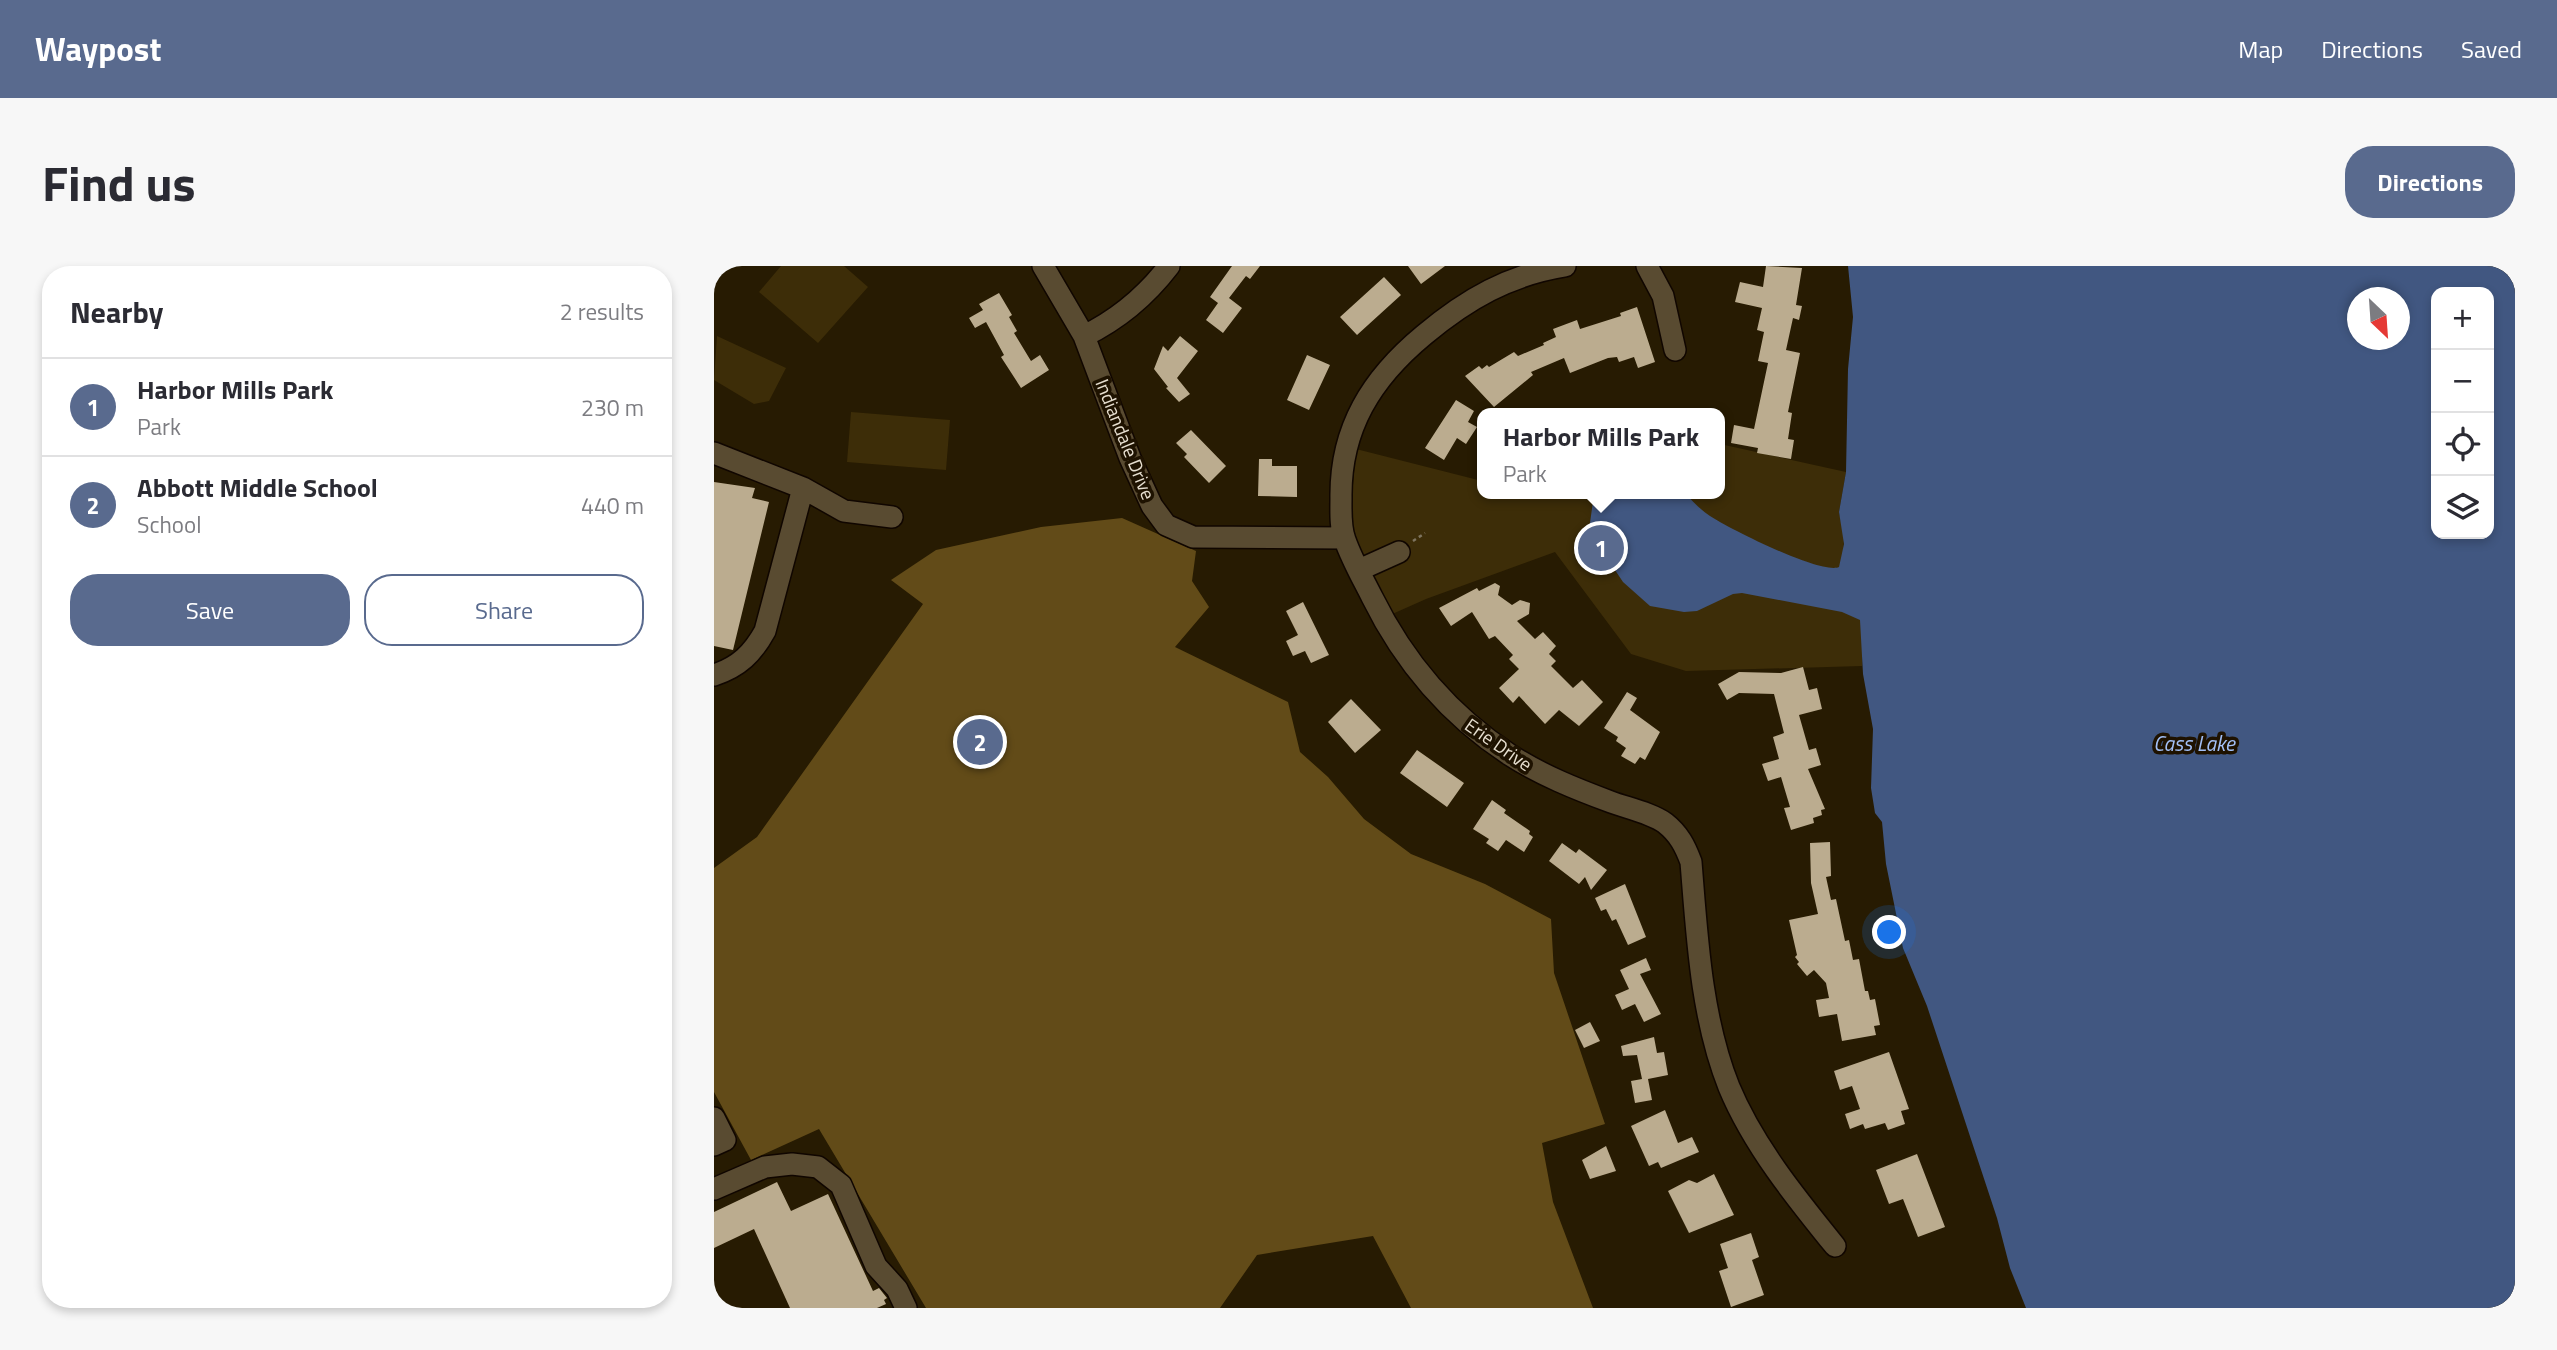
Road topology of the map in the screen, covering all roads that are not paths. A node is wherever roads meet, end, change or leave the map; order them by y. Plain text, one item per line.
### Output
1 (1043, 266) edge
2 (1169, 266) edge
3 (1565, 266) edge
4 (1647, 266) edge
5 (1084, 336) junction
6 (1675, 350) dead end
7 (714, 453) edge
8 (803, 488) junction
9 (892, 517) dead end
10 (1344, 538) junction
11 (1399, 552) dead end
12 (1359, 570) junction
13 (714, 675) edge
14 (714, 1118) edge
15 (714, 1145) edge
16 (714, 1189) edge
17 (1835, 1246) dead end
18 (906, 1308) edge

1 - 5 street, Indiandale Drive
2 - 5 street
3 - 10 street, Erie Drive
4 - 6 street
5 - 10 street, Indiandale Drive
7 - 8 street
8 - 9 street
8 - 13 street
10 - 12 street, Erie Drive
11 - 12 street
12 - 17 street, Erie Drive
14 - 15 street
16 - 18 street

